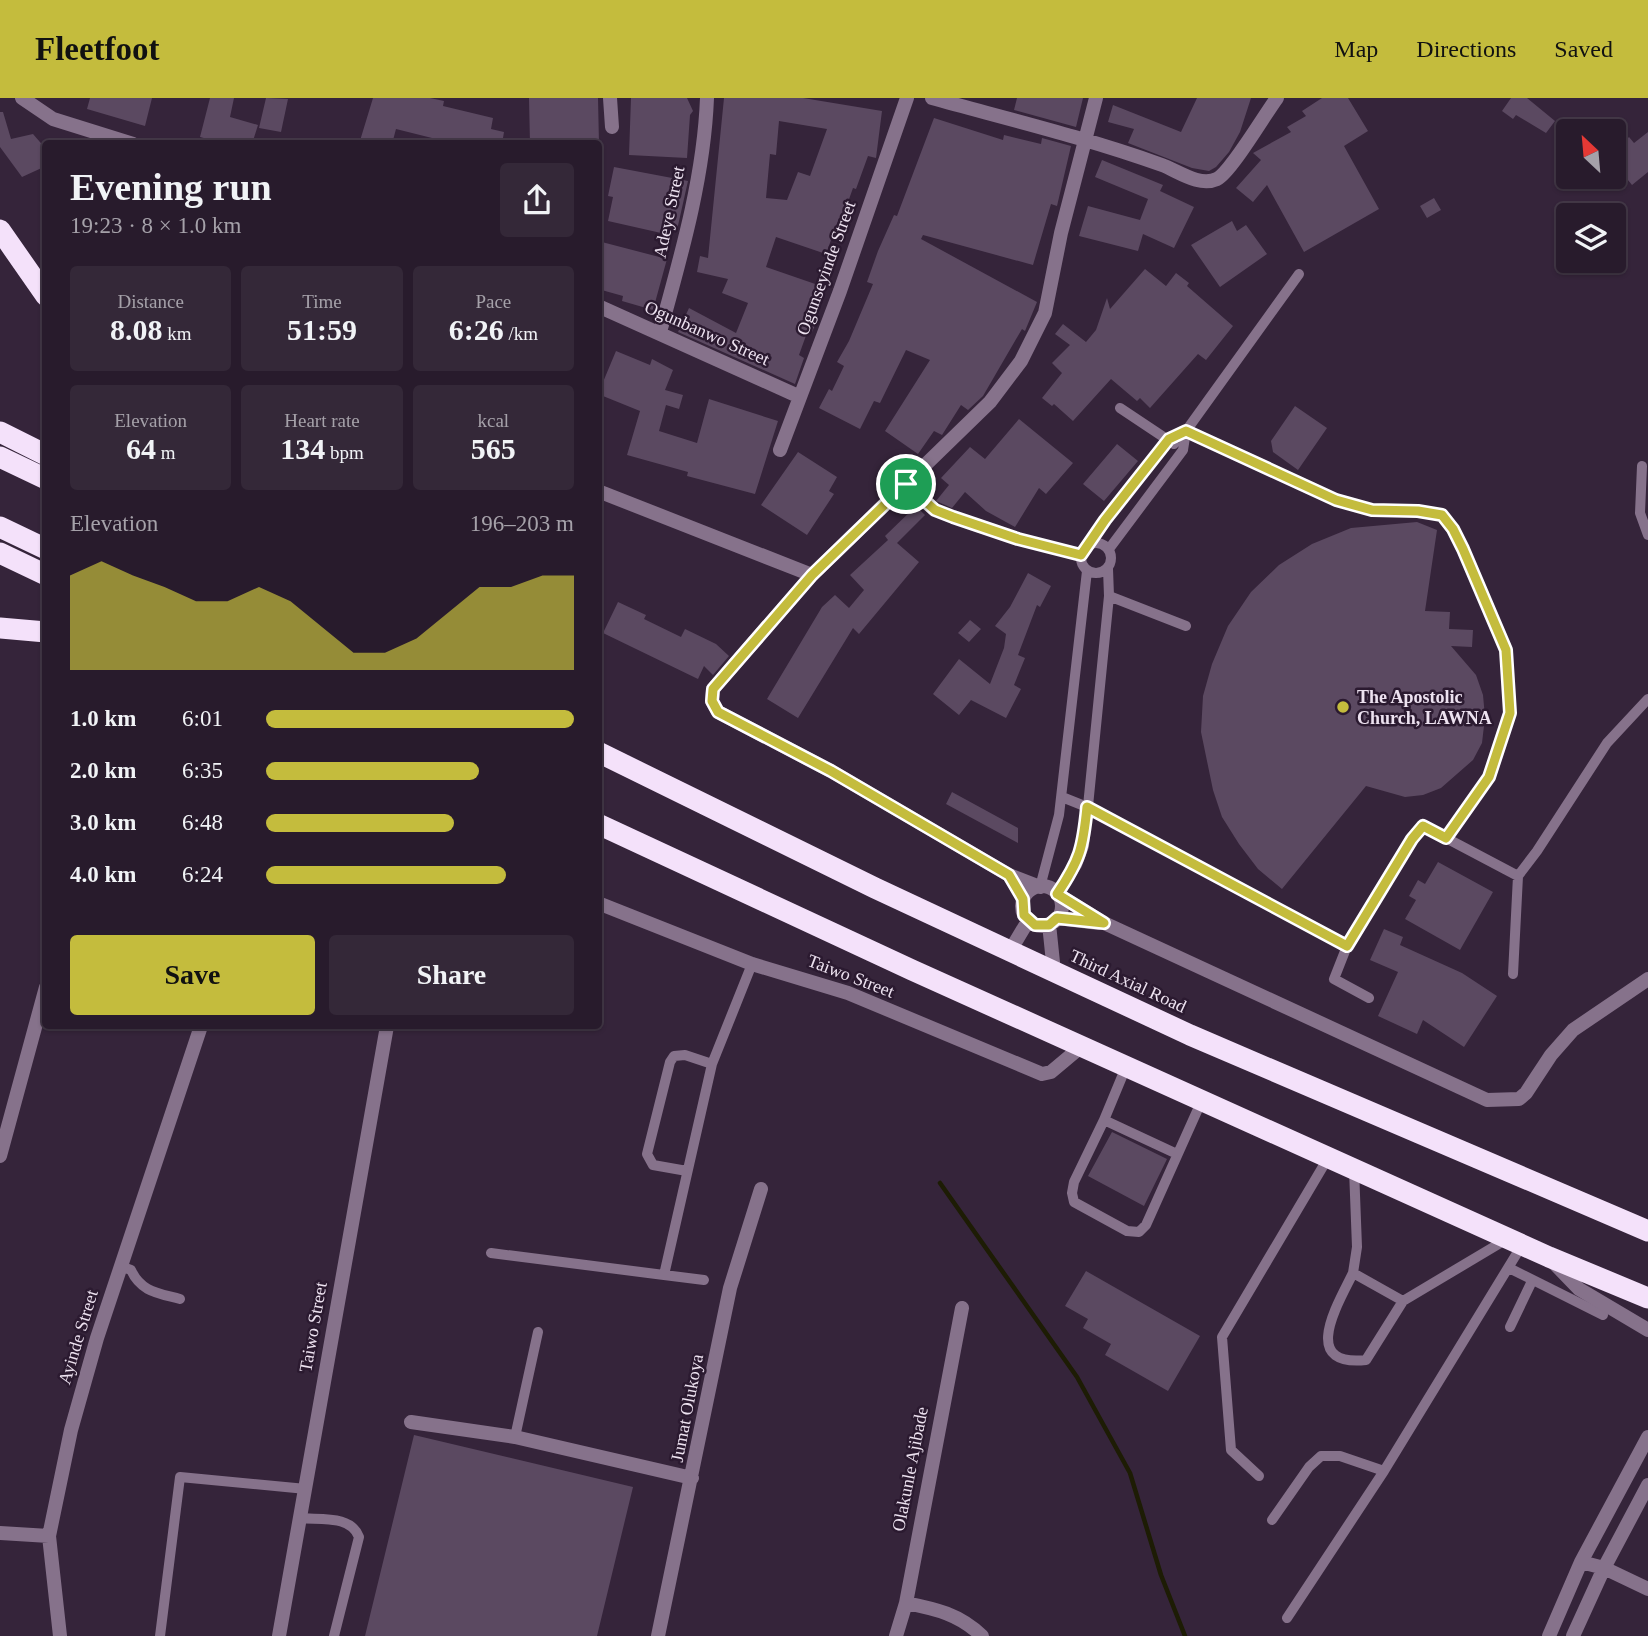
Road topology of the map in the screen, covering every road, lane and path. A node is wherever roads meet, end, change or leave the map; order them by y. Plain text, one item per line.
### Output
1 (610, 98) edge
2 (707, 98) edge
3 (907, 98) edge
4 (932, 98) edge
5 (1096, 98) edge
6 (1277, 98) edge
7 (23, 99) edge
8 (612, 127) dead end
9 (120, 140) edge
10 (1083, 140) junction
11 (0, 230) edge
12 (1299, 274) dead end
13 (42, 290) edge
14 (602, 308) edge
15 (660, 332) junction
16 (798, 396) junction
17 (1120, 408) dead end
18 (1186, 431) junction
19 (0, 432) edge
20 (1169, 439) junction
21 (780, 450) dead end
22 (1183, 450) junction
23 (42, 453) edge
24 (0, 457) edge
25 (1642, 466) dead end
26 (42, 477) edge
27 (906, 484) junction
28 (602, 493) edge
29 (0, 527) edge
30 (1648, 535) edge
31 (1090, 544) junction
32 (42, 547) edge
33 (1109, 549) junction
34 (0, 553) edge
35 (1081, 555) junction
36 (1108, 569) junction
37 (1087, 570) junction
38 (42, 573) edge
39 (812, 575) junction
40 (1109, 596) junction
41 (1186, 626) dead end
42 (0, 628) edge
43 (42, 632) edge
44 (1648, 699) edge
45 (602, 754) edge
46 (1062, 797) junction
47 (1087, 807) junction
48 (602, 826) edge
49 (1446, 838) junction
50 (1009, 875) junction
51 (1518, 876) junction
52 (1040, 887) junction
53 (1057, 894) junction
54 (1023, 899) junction
55 (602, 905) edge
56 (1028, 921) junction
57 (1053, 921) junction
58 (1104, 923) junction
59 (1347, 946) junction
60 (1010, 951) junction
61 (752, 964) junction
62 (1054, 972) junction
63 (1513, 974) dead end
64 (1648, 979) edge
65 (1369, 998) dead end
66 (42, 1002) edge
67 (200, 1029) edge
68 (386, 1029) edge
69 (1083, 1046) junction
70 (712, 1064) junction
71 (1126, 1066) junction
72 (1202, 1100) junction
73 (1104, 1120) junction
74 (1177, 1154) junction
75 (0, 1156) edge
76 (1328, 1157) junction
77 (1354, 1169) junction
78 (687, 1171) junction
79 (761, 1189) dead end
80 (1648, 1231) edge
81 (1515, 1241) junction
82 (491, 1253) dead end
83 (1549, 1257) junction
84 (120, 1266) junction
85 (1509, 1268) junction
86 (1353, 1273) junction
87 (664, 1275) junction
88 (704, 1280) dead end
89 (1532, 1281) junction
90 (1648, 1297) edge
91 (180, 1299) dead end
92 (1403, 1301) junction
93 (962, 1308) dead end
94 (1603, 1315) dead end
95 (1510, 1327) dead end
96 (1648, 1330) edge
97 (538, 1332) dead end
98 (411, 1422) dead end
99 (515, 1437) junction
100 (1648, 1437) edge
101 (1384, 1471) junction
102 (1259, 1476) dead end
103 (692, 1478) junction
104 (1648, 1485) edge
105 (306, 1489) junction
106 (300, 1518) junction
107 (1272, 1520) dead end
108 (0, 1533) edge
109 (49, 1536) junction
110 (1581, 1562) junction
111 (1604, 1568) junction
112 (1648, 1589) edge
113 (906, 1602) junction
114 (1287, 1618) dead end
115 (60, 1636) edge
116 (160, 1636) edge
117 (279, 1636) edge
118 (334, 1636) edge
119 (657, 1636) edge
120 (896, 1636) edge
121 (982, 1636) edge
122 (1549, 1636) edge
123 (1573, 1636) edge

1 - 8 street
2 - 15 street, Adeye Street
3 - 16 street, Ogunseyinde Street
4 - 10 street
5 - 10 street
6 - 10 street
7 - 9 street
10 - 27 street
11 - 13 highway
12 - 18 lane
14 - 15 street, Ogunbanwo Street
15 - 16 street, Ogunbanwo Street
16 - 21 street, Ogunseyinde Street
17 - 20 lane
18 - 20 lane
18 - 22 lane
18 - 49 lane
19 - 23 highway
20 - 22 lane
20 - 31 lane
22 - 33 lane
24 - 26 highway
25 - 30 lane
27 - 35 lane
27 - 39 street
28 - 39 street
29 - 32 highway
31 - 33 lane
31 - 35 lane
33 - 36 lane
34 - 38 highway
35 - 37 lane
36 - 37 lane
36 - 40 lane
37 - 46 lane
39 - 50 street
40 - 41 lane
40 - 47 lane
42 - 43 highway
44 - 51 lane
45 - 60 highway, Third Axial Road
46 - 47 lane
46 - 52 lane
47 - 53 lane
47 - 59 lane
48 - 69 highway
49 - 51 lane
49 - 59 lane
50 - 52 street
50 - 54 street
51 - 63 lane
52 - 53 street
52 - 54 street
53 - 57 street
53 - 58 street
54 - 56 street
55 - 61 street, Taiwo Street
56 - 57 street
56 - 60 street
57 - 58 street
57 - 62 street
58 - 64 street
59 - 65 lane
60 - 62 highway, Third Axial Road
61 - 69 street, Taiwo Street
61 - 70 lane
62 - 80 highway, Third Axial Road
66 - 75 street
67 - 84 street, Ayinde Street
68 - 105 street, Taiwo Street
69 - 71 highway
70 - 78 lane
70 - 78 lane
71 - 72 highway
71 - 73 lane
72 - 74 lane
72 - 76 highway
73 - 74 lane
73 - 74 lane
76 - 77 highway
76 - 102 lane
77 - 81 highway
77 - 86 lane
78 - 87 lane
79 - 103 street, Jumat Olukoya
81 - 83 highway
81 - 85 lane
81 - 92 lane
82 - 87 lane
83 - 90 highway
83 - 96 street
84 - 91 lane
84 - 109 street, Ayinde Street
85 - 89 lane
85 - 101 lane
86 - 92 lane
86 - 92 lane
87 - 88 lane
89 - 94 lane
89 - 95 lane
93 - 113 street, Olakunle Ajibade
97 - 99 lane
98 - 99 street
99 - 103 street
100 - 110 street
101 - 107 lane
101 - 114 lane
103 - 119 street, Jumat Olukoya
104 - 111 street
105 - 106 street, Taiwo Street
105 - 116 lane
106 - 117 street, Taiwo Street
106 - 118 lane
108 - 109 street
109 - 115 street, Ayinde Street
110 - 111 street
110 - 122 street
111 - 112 street
111 - 123 street
113 - 120 street, Olakunle Ajibade
113 - 121 street

